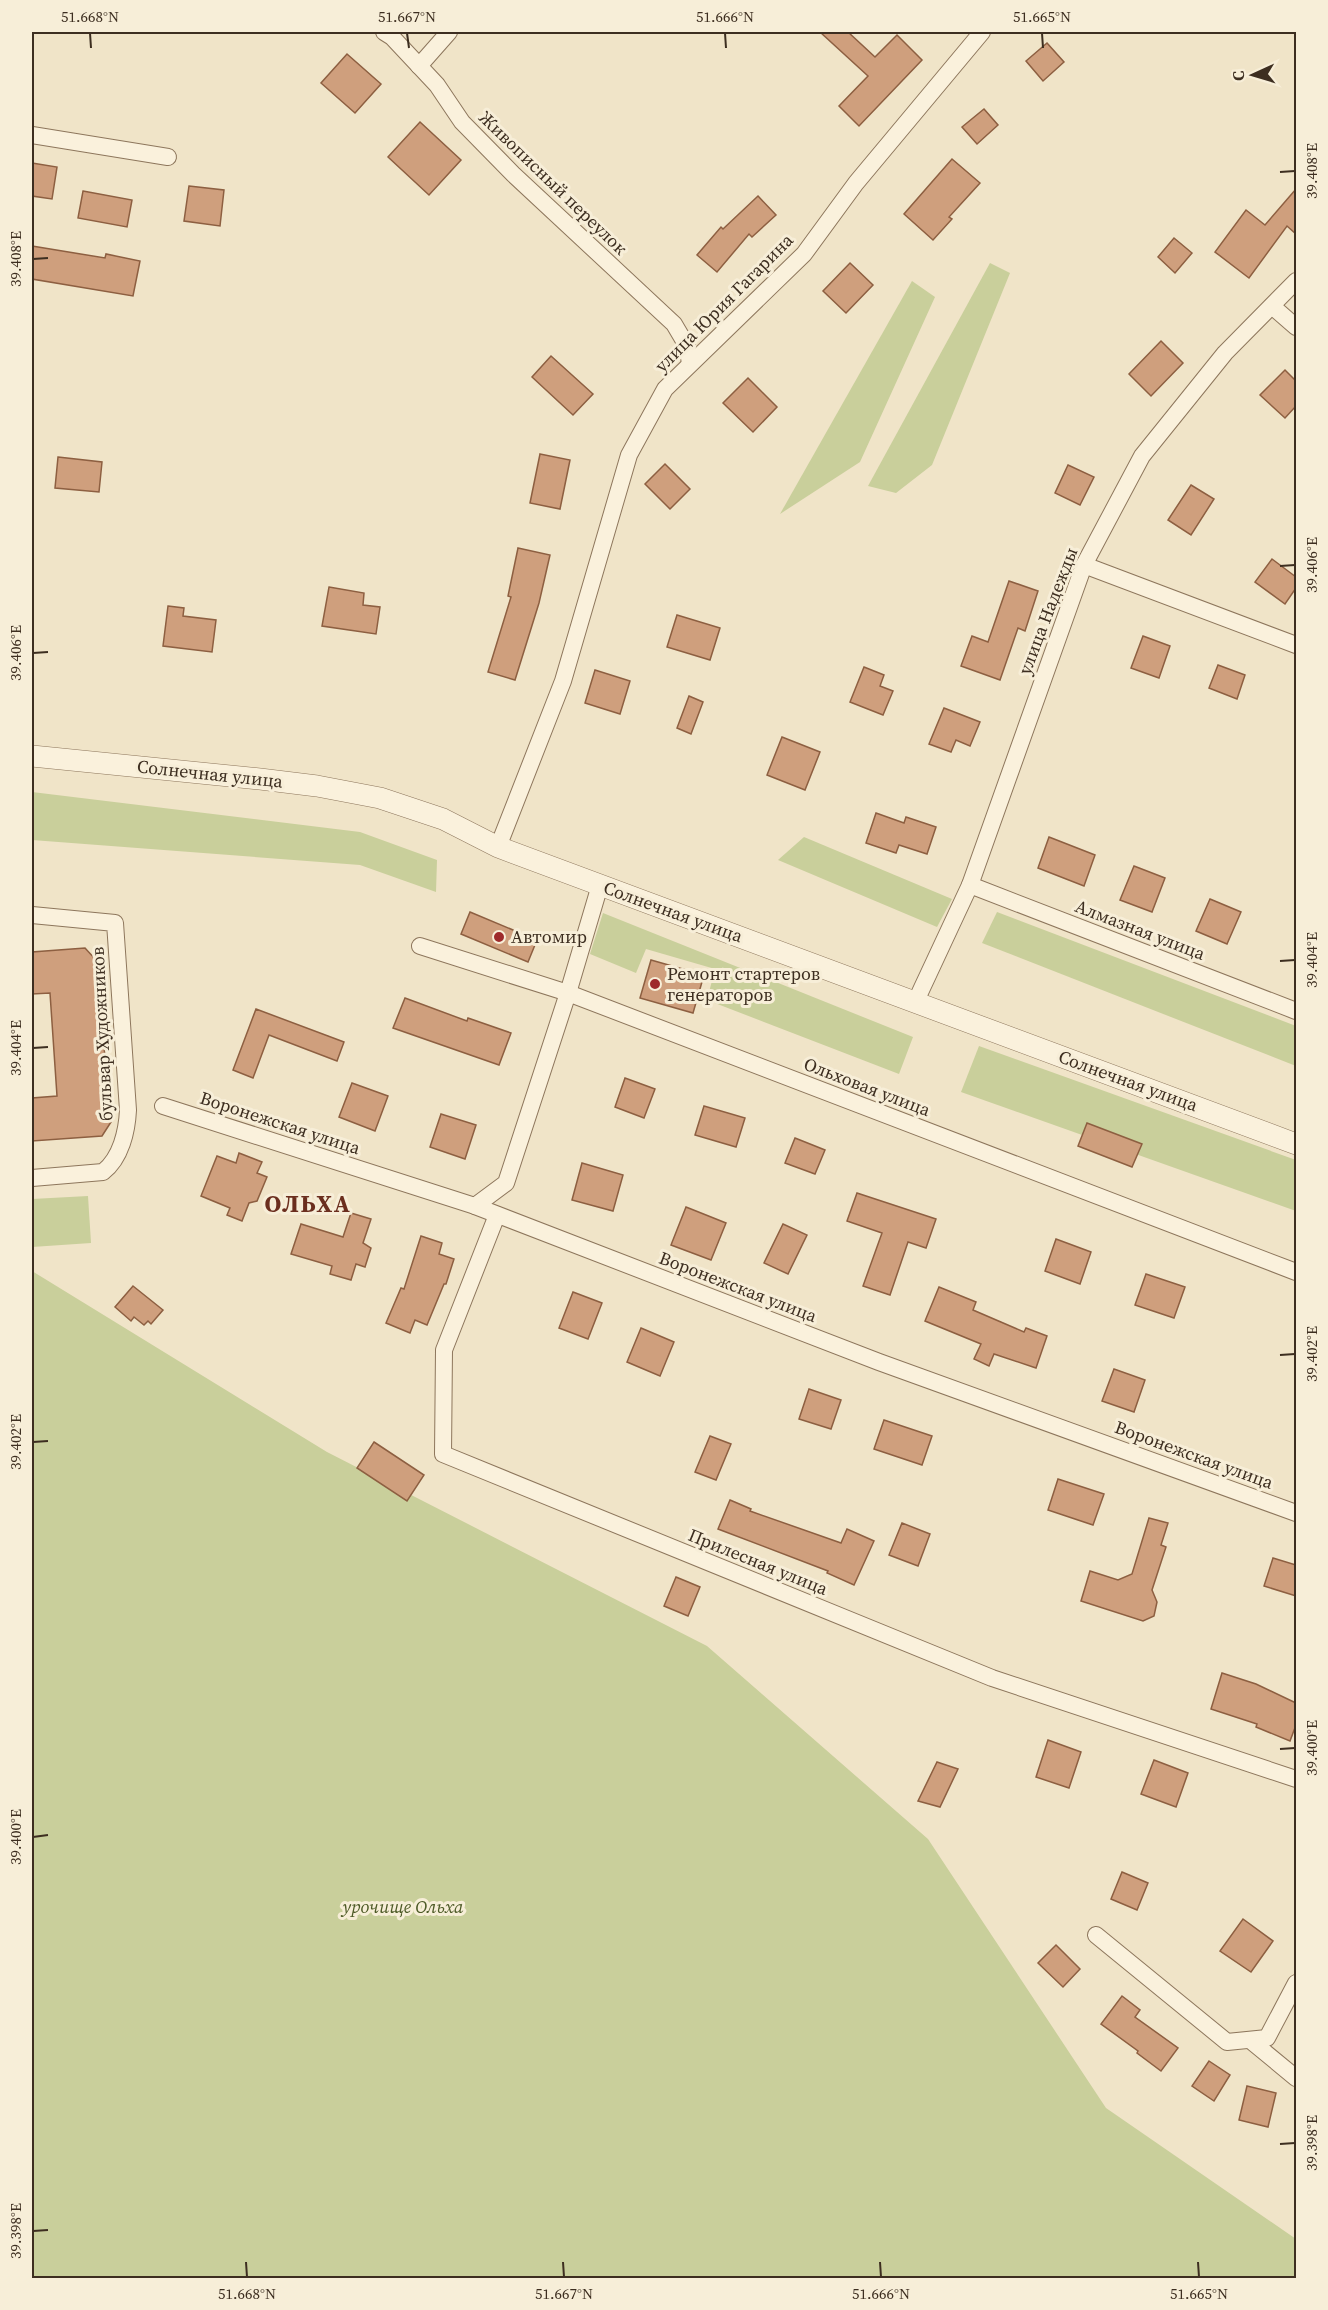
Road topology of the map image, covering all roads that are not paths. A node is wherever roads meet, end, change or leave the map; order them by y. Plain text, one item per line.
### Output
1 (384, 32) edge
2 (449, 32) edge
3 (982, 32) edge
4 (419, 66) junction
5 (32, 135) edge
6 (168, 157) dead end
7 (1296, 281) edge
8 (1272, 306) junction
9 (1296, 327) edge
10 (690, 363) junction
11 (1084, 565) junction
12 (1296, 645) edge
13 (32, 756) edge
14 (498, 847) junction
15 (600, 885) junction
16 (970, 885) junction
17 (32, 915) edge
18 (420, 946) dead end
19 (567, 993) junction
20 (915, 1003) junction
21 (1296, 1011) edge
22 (163, 1106) dead end
23 (1296, 1144) edge
24 (32, 1178) edge
25 (475, 1206) junction
26 (497, 1215) junction
27 (1296, 1272) edge
28 (1296, 1513) edge
29 (1296, 1779) edge
30 (1096, 1935) dead end
31 (1296, 1983) edge
32 (1250, 2040) junction
33 (1296, 2078) edge

1 - 4 street, Живописный переулок
2 - 4 street
3 - 10 street, улица Юрия Гагарина
4 - 10 street, Живописный переулок
5 - 6 street
7 - 8 street, улица Надежды
8 - 9 street
8 - 11 street, улица Надежды
10 - 14 street, улица Юрия Гагарина
11 - 12 street
11 - 16 street, улица Надежды
13 - 14 street, Солнечная улица
14 - 15 street, Солнечная улица
15 - 19 street
15 - 20 street, Солнечная улица
16 - 20 street, улица Надежды
16 - 21 street, Алмазная улица
17 - 24 street, бульвар Художников
18 - 19 street, Ольховая улица
19 - 25 street
19 - 27 street, Ольховая улица
20 - 23 street, Солнечная улица
22 - 25 street, Воронежская улица
25 - 26 street, Воронежская улица
26 - 28 street, Воронежская улица
26 - 29 street, Прилесная улица
30 - 32 street
31 - 32 street
32 - 33 street

